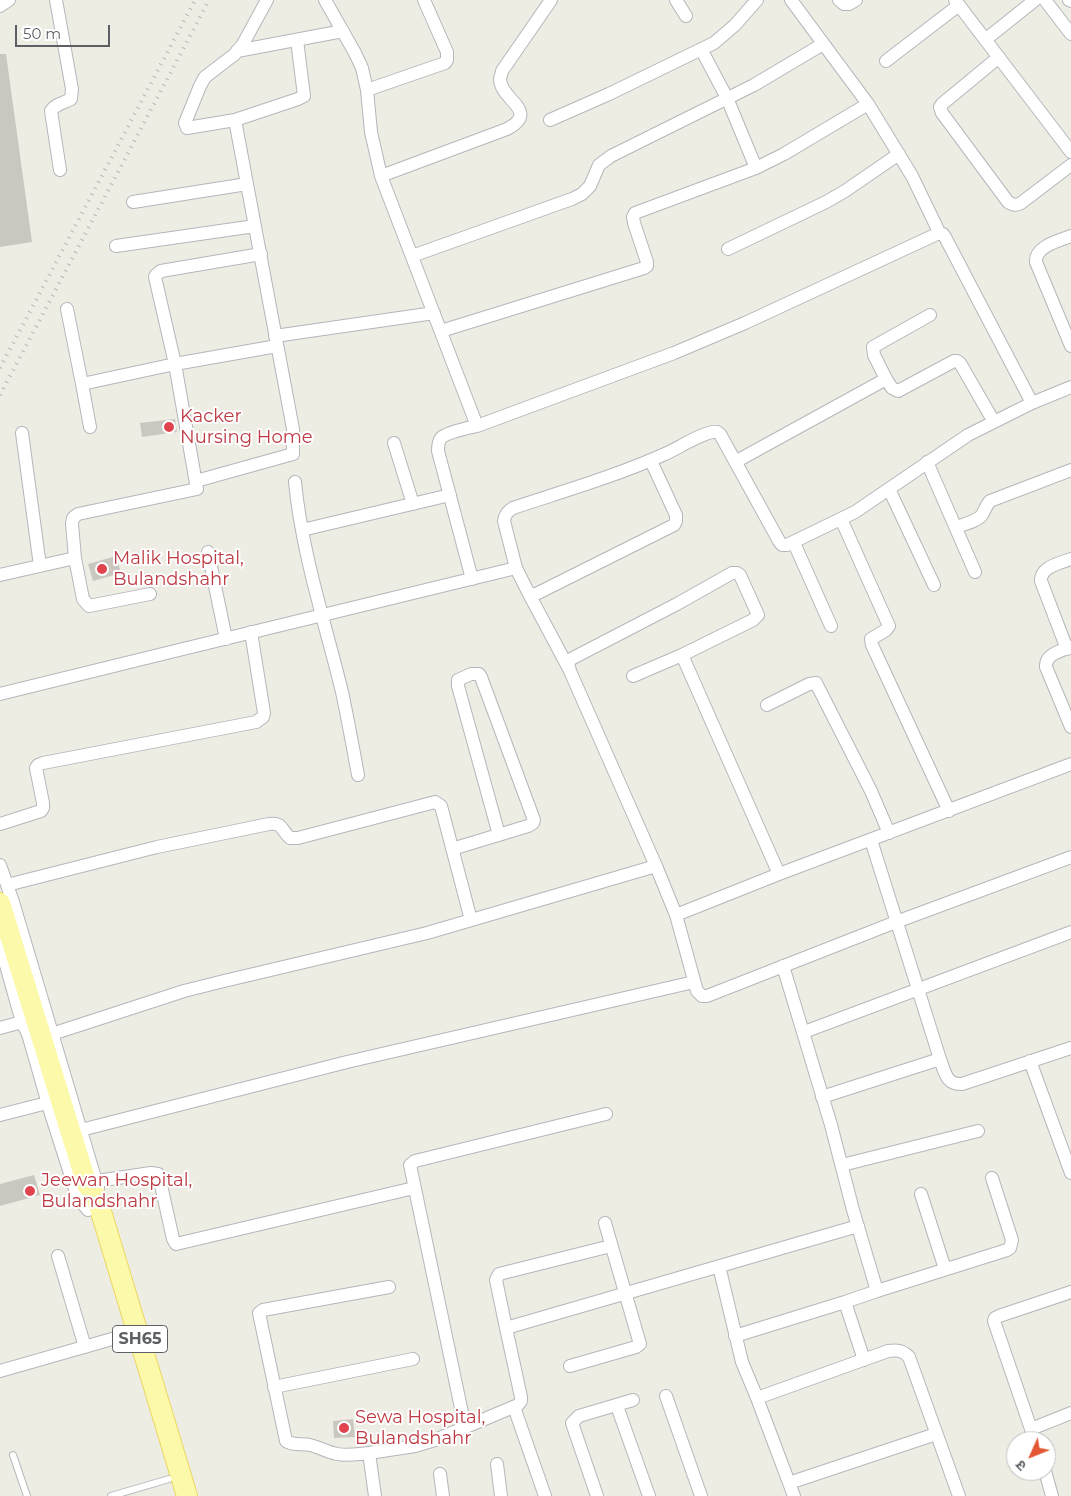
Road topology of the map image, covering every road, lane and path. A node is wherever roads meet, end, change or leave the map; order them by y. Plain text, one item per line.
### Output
1 (9, 0) edge
2 (56, 0) edge
3 (267, 0) edge
4 (325, 0) edge
5 (424, 0) edge
6 (551, 0) edge
7 (676, 0) edge
8 (757, 0) edge
9 (791, 0) edge
10 (839, 0) edge
11 (856, 0) edge
12 (1035, 0) edge
13 (1045, 0) edge
14 (957, 3) edge
15 (0, 6) edge
16 (686, 16) dead end
17 (343, 31) junction
18 (1071, 34) edge
19 (297, 40) junction
20 (985, 40) junction
21 (823, 44) junction
22 (701, 49) junction
23 (237, 51) junction
24 (999, 57) junction
25 (886, 60) dead end
26 (367, 90) junction
27 (727, 98) junction
28 (868, 104) junction
29 (235, 120) junction
30 (550, 120) dead end
31 (1071, 152) edge
32 (899, 154) junction
33 (1071, 164) edge
34 (756, 168) junction
35 (60, 170) dead end
36 (381, 176) junction
37 (247, 184) junction
38 (133, 202) dead end
39 (255, 226) junction
40 (940, 234) junction
41 (1071, 236) edge
42 (116, 246) dead end
43 (728, 249) dead end
44 (261, 254) junction
45 (412, 256) junction
46 (67, 309) dead end
47 (434, 313) junction
48 (930, 316) dead end
49 (441, 331) junction
50 (276, 341) junction
51 (1071, 346) edge
52 (174, 364) junction
53 (886, 379) junction
54 (82, 384) junction
55 (1071, 386) edge
56 (1032, 402) junction
57 (994, 422) junction
58 (477, 426) junction
59 (90, 427) dead end
60 (22, 433) dead end
61 (394, 443) dead end
62 (651, 461) junction
63 (735, 462) junction
64 (927, 462) junction
65 (1071, 470) edge
66 (196, 481) junction
67 (296, 482) dead end
68 (889, 489) junction
69 (450, 495) junction
70 (413, 504) junction
71 (841, 519) junction
72 (956, 528) junction
73 (302, 530) junction
74 (794, 543) junction
75 (208, 552) dead end
76 (75, 558) junction
77 (1071, 559) edge
78 (40, 566) junction
79 (516, 568) junction
80 (975, 572) dead end
81 (0, 575) edge
82 (472, 579) junction
83 (934, 585) dead end
84 (150, 594) dead end
85 (529, 594) junction
86 (322, 614) junction
87 (831, 626) dead end
88 (251, 632) junction
89 (226, 639) junction
90 (1069, 648) edge
91 (682, 654) junction
92 (570, 672) junction
93 (633, 676) dead end
94 (0, 694) edge
95 (767, 705) dead end
96 (1071, 727) edge
97 (1071, 764) edge
98 (358, 775) dead end
99 (949, 811) junction
100 (0, 824) edge
101 (889, 833) junction
102 (499, 835) junction
103 (871, 840) junction
104 (452, 849) junction
105 (1071, 857) edge
106 (0, 865) edge
107 (656, 866) junction
108 (778, 874) junction
109 (3, 894) edge
110 (676, 915) junction
111 (471, 920) junction
112 (896, 922) junction
113 (1071, 932) edge
114 (0, 945) edge
115 (783, 966) junction
116 (694, 982) junction
117 (918, 990) junction
118 (22, 1022) junction
119 (0, 1028) edge
120 (804, 1032) junction
121 (52, 1034) junction
122 (1071, 1048) edge
123 (940, 1059) junction
124 (1030, 1062) junction
125 (822, 1098) junction
126 (47, 1103) junction
127 (606, 1114) dead end
128 (0, 1115) edge
129 (81, 1130) junction
130 (978, 1131) dead end
131 (842, 1165) junction
132 (1071, 1173) edge
133 (992, 1178) dead end
134 (92, 1183) junction
135 (414, 1188) junction
136 (921, 1194) dead end
137 (94, 1207) junction
138 (605, 1223) dead end
139 (858, 1226) junction
140 (611, 1246) junction
141 (58, 1256) dead end
142 (719, 1266) junction
143 (945, 1269) junction
144 (388, 1287) dead end
145 (877, 1291) junction
146 (1071, 1292) edge
147 (626, 1293) junction
148 (845, 1302) junction
149 (506, 1328) junction
150 (126, 1336) junction
151 (735, 1336) junction
152 (85, 1347) junction
153 (413, 1359) dead end
154 (864, 1360) junction
155 (570, 1366) dead end
156 (0, 1371) edge
157 (274, 1387) junction
158 (666, 1396) dead end
159 (758, 1398) junction
160 (633, 1400) dead end
161 (617, 1406) junction
162 (514, 1407) junction
163 (1071, 1413) edge
164 (465, 1427) junction
165 (1032, 1431) edge
166 (1040, 1431) edge
167 (936, 1434) junction
168 (369, 1453) junction
169 (14, 1455) dead end
170 (496, 1464) dead end
171 (440, 1474) dead end
172 (1047, 1481) edge
173 (789, 1483) junction
174 (172, 1487) edge
175 (27, 1496) edge
176 (111, 1496) edge
177 (187, 1496) edge
178 (375, 1496) edge
179 (443, 1496) edge
180 (501, 1496) edge
181 (545, 1496) edge
182 (597, 1496) edge
183 (649, 1496) edge
184 (701, 1496) edge
185 (794, 1496) edge
186 (959, 1496) edge
187 (1052, 1496) edge

1 - 15 street
2 - 35 street
3 - 23 street
4 - 17 street
5 - 26 street
6 - 36 street
7 - 16 street
8 - 22 street
9 - 21 street
10 - 11 street
12 - 20 street
13 - 18 street
14 - 20 street
14 - 25 street
17 - 19 street
17 - 26 street
19 - 23 street
19 - 29 street
20 - 24 street
21 - 27 street
21 - 28 street
22 - 27 street
22 - 30 street
23 - 29 street
24 - 31 street
24 - 33 street
26 - 36 street
27 - 34 street
27 - 45 street
28 - 32 street
28 - 34 street
29 - 37 street
32 - 40 street
32 - 43 street
34 - 49 street
36 - 45 street
37 - 38 street
37 - 39 street
39 - 42 street
39 - 44 street
40 - 56 street
40 - 58 street
41 - 51 street
44 - 50 street
44 - 52 street
45 - 47 street
46 - 54 street
47 - 49 street
47 - 50 street
48 - 53 street
49 - 58 street
50 - 52 street
50 - 66 street
52 - 54 street
52 - 66 street
53 - 57 street
53 - 63 street
54 - 59 street
55 - 56 street
56 - 57 street
57 - 64 street
58 - 69 street
60 - 78 street
61 - 70 street
62 - 63 street
62 - 79 street
62 - 85 street
63 - 74 street
64 - 68 street
64 - 72 street
65 - 72 street
66 - 76 street
67 - 73 street
68 - 71 street
68 - 83 street
69 - 70 street
69 - 82 street
70 - 73 street
71 - 74 street
71 - 99 street
72 - 80 street
73 - 86 street
74 - 87 street
75 - 89 street
76 - 78 street
76 - 84 street
77 - 90 street
78 - 81 street
79 - 82 street
79 - 85 street
82 - 86 street
85 - 92 street
86 - 88 street
86 - 98 street
88 - 89 street
88 - 100 street
89 - 94 street
90 - 96 street
91 - 92 street
91 - 93 street
91 - 108 street
92 - 107 street
95 - 101 street
97 - 99 street
99 - 101 street
101 - 103 street
102 - 102 street
102 - 104 street
103 - 108 street
103 - 112 street
104 - 109 street
104 - 111 street
105 - 112 street
106 - 109 street
107 - 110 street
107 - 111 street
108 - 110 street
109 - 121 street
109 - 134 main road, SH65
110 - 116 street
111 - 121 street
112 - 115 street
112 - 117 street
113 - 117 street
114 - 118 street
115 - 116 street
115 - 120 street
116 - 129 street
117 - 120 street
117 - 123 street
118 - 119 street
118 - 126 street
120 - 125 street
121 - 129 street
122 - 124 street
123 - 124 street
123 - 125 street
124 - 132 street
125 - 131 street
126 - 128 street
126 - 137 street
127 - 135 street
129 - 134 street
130 - 131 street
131 - 139 street
133 - 143 street
134 - 135 street
134 - 137 main road, SH65
135 - 164 street
136 - 143 street
137 - 150 main road, SH65
137 - 177 main road, SH65
138 - 140 street
139 - 142 street
139 - 145 street
140 - 147 street
140 - 149 street
141 - 152 street
142 - 147 street
142 - 151 street
143 - 145 street
144 - 157 street
145 - 148 street
146 - 165 street
147 - 149 street
147 - 155 street
148 - 151 street
148 - 154 street
149 - 162 street
150 - 152 street
150 - 174 main road, SH65
151 - 159 street
152 - 156 street
153 - 157 street
154 - 159 street
154 - 167 street
157 - 168 street
158 - 184 street
159 - 173 street
160 - 161 street
161 - 182 street
161 - 183 street
162 - 164 street
162 - 181 street
163 - 166 street
164 - 168 street
167 - 173 street
167 - 186 street
168 - 178 street
169 - 175 lane
170 - 180 street
171 - 179 street
172 - 187 street
173 - 185 street
174 - 176 lane

